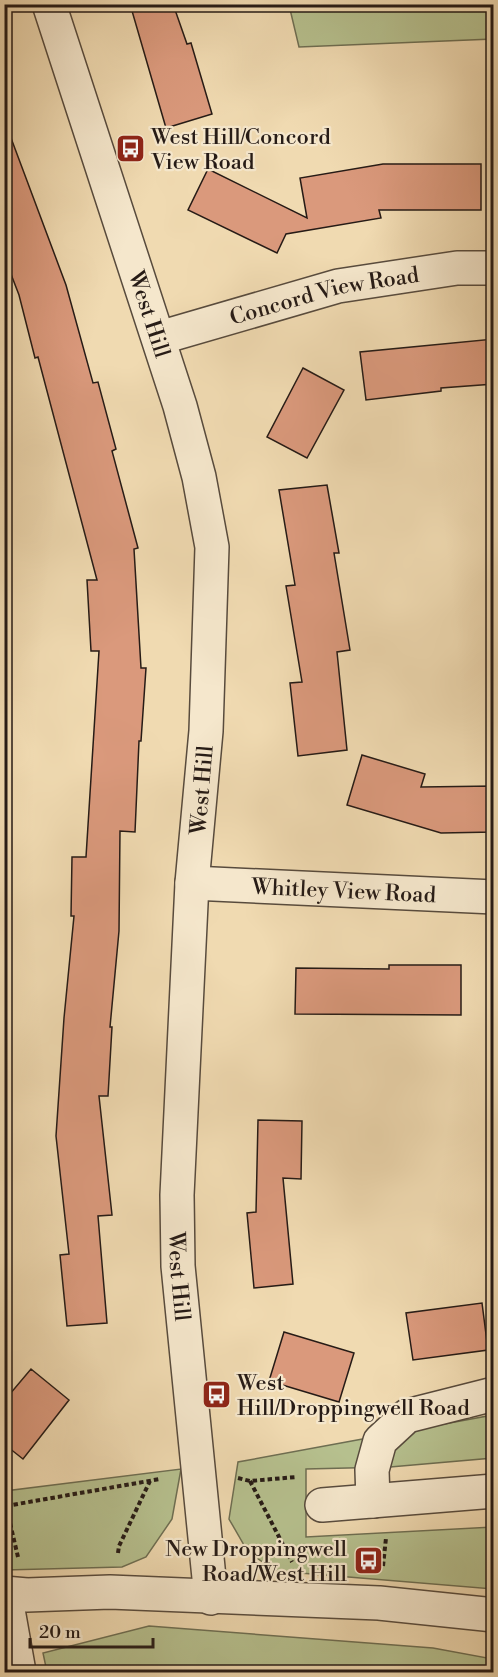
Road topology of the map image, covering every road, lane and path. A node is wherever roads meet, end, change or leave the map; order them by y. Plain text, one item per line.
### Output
1 (49, 4) edge
2 (494, 268) edge
3 (159, 338) junction
4 (192, 883) junction
5 (494, 897) edge
6 (494, 1394) edge
7 (198, 1471) junction
8 (151, 1480) junction
9 (250, 1481) junction
10 (494, 1491) edge
11 (382, 1500) junction
12 (322, 1505) joint
13 (110, 1592) junction
14 (12, 1594) edge
15 (211, 1598) junction
16 (288, 1600) junction
17 (379, 1603) junction
18 (494, 1615) edge
19 (19, 1672) edge

1 - 3 street, West Hill
2 - 3 street, Concord View Road
3 - 4 street, West Hill
4 - 5 street, Whitley View Road
4 - 7 street, West Hill
6 - 11 street
7 - 8 path
7 - 9 path
7 - 15 street, West Hill
8 - 13 path
8 - 14 path
9 - 12 path
9 - 16 path
10 - 11 street
11 - 12 street
11 - 17 path
13 - 14 street
13 - 15 street
14 - 19 street
15 - 16 street
16 - 17 street
17 - 18 street

